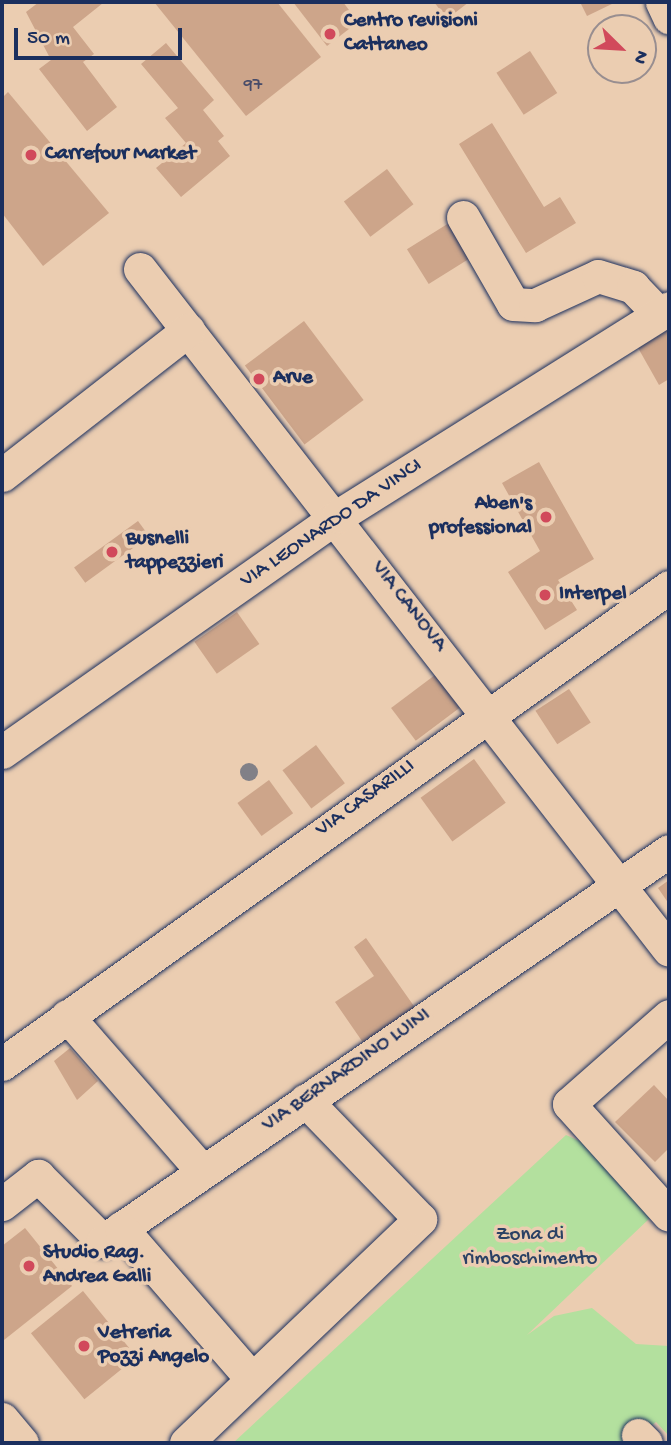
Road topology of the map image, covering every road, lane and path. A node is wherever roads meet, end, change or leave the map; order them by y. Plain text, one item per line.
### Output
1 (662, 2) edge
2 (669, 17) edge
3 (463, 217) dead end
4 (140, 269) dead end
5 (664, 311) edge
6 (188, 330) junction
7 (2, 475) edge
8 (338, 516) junction
9 (669, 587) edge
10 (489, 710) junction
11 (2, 752) edge
12 (669, 851) edge
13 (620, 883) junction
14 (669, 950) edge
15 (67, 1016) junction
16 (669, 1016) edge
17 (2, 1064) edge
18 (305, 1100) junction
19 (202, 1171) junction
20 (2, 1203) edge
21 (669, 1214) edge
22 (121, 1228) junction
23 (250, 1377) junction
24 (2, 1419) edge
25 (22, 1443) edge
26 (186, 1443) edge

1 - 2 street
3 - 5 street
4 - 6 street, VIA CANOVA
5 - 8 street, VIA LEONARDO DA VINCI
6 - 7 street
6 - 8 street, VIA CANOVA
8 - 10 street, VIA CANOVA
8 - 11 street, VIA LEONARDO DA VINCI
9 - 10 street, VIA CASARILLI
10 - 13 street, VIA CANOVA
10 - 15 street, VIA CASARILLI
12 - 13 street, VIA BERNARDINO LUINI
13 - 14 street, VIA CANOVA
13 - 18 street, VIA BERNARDINO LUINI
15 - 17 street, VIA CASARILLI
15 - 19 street
16 - 21 street
18 - 19 street, VIA BERNARDINO LUINI
18 - 23 street
19 - 22 street, VIA BERNARDINO LUINI
20 - 22 street, VIA BERNARDINO LUINI
22 - 23 street
23 - 26 street
24 - 25 street

